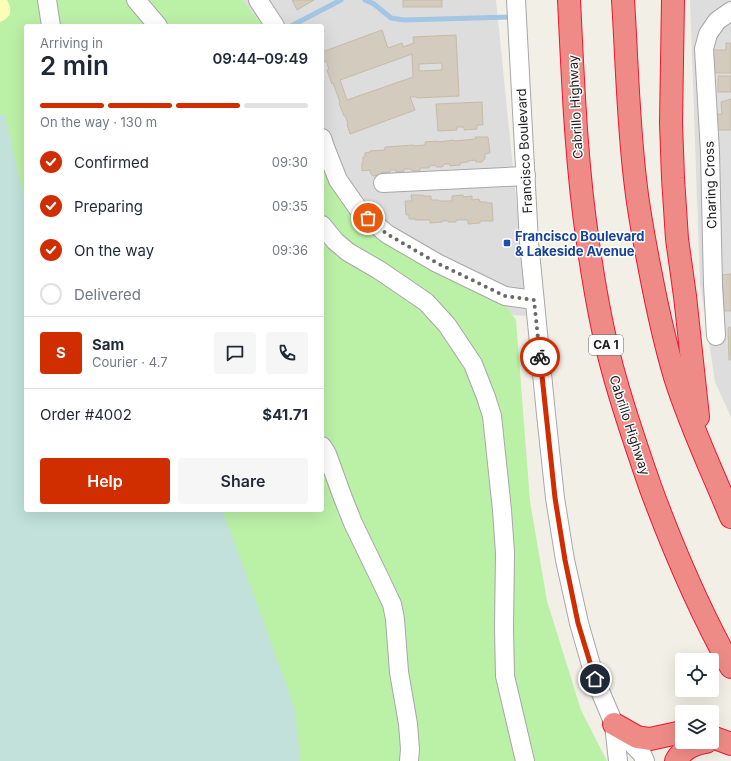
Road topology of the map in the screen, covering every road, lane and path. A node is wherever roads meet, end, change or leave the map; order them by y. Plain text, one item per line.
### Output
1 (48, 0) edge
2 (136, 0) edge
3 (258, 0) edge
4 (516, 0) edge
5 (569, 0) edge
6 (623, 0) edge
7 (674, 0) edge
8 (731, 11) edge
9 (51, 24) edge
10 (156, 24) edge
11 (274, 24) edge
12 (324, 144) edge
13 (526, 176) junction
14 (383, 183) dead end
15 (324, 228) edge
16 (534, 300) junction
17 (716, 336) dead end
18 (701, 446) junction
19 (324, 449) edge
20 (731, 517) edge
21 (731, 668) edge
22 (614, 724) junction
23 (675, 734) edge
24 (686, 749) edge
25 (409, 761) edge
26 (525, 761) edge
27 (618, 761) edge
28 (645, 761) edge
29 (676, 761) edge

1 - 9 street
2 - 10 street
3 - 11 street
4 - 13 street, Francisco Boulevard
5 - 21 highway, Cabrillo Highway / CA 1
6 - 18 highway
7 - 18 highway
8 - 17 street, Charing Cross
12 - 16 street
13 - 14 street
13 - 16 street, Francisco Boulevard
15 - 26 street
16 - 22 street, Francisco Boulevard
18 - 20 highway
19 - 25 street
22 - 23 highway
22 - 27 street, Francisco Boulevard
22 - 28 street, Francisco Boulevard
24 - 29 highway

